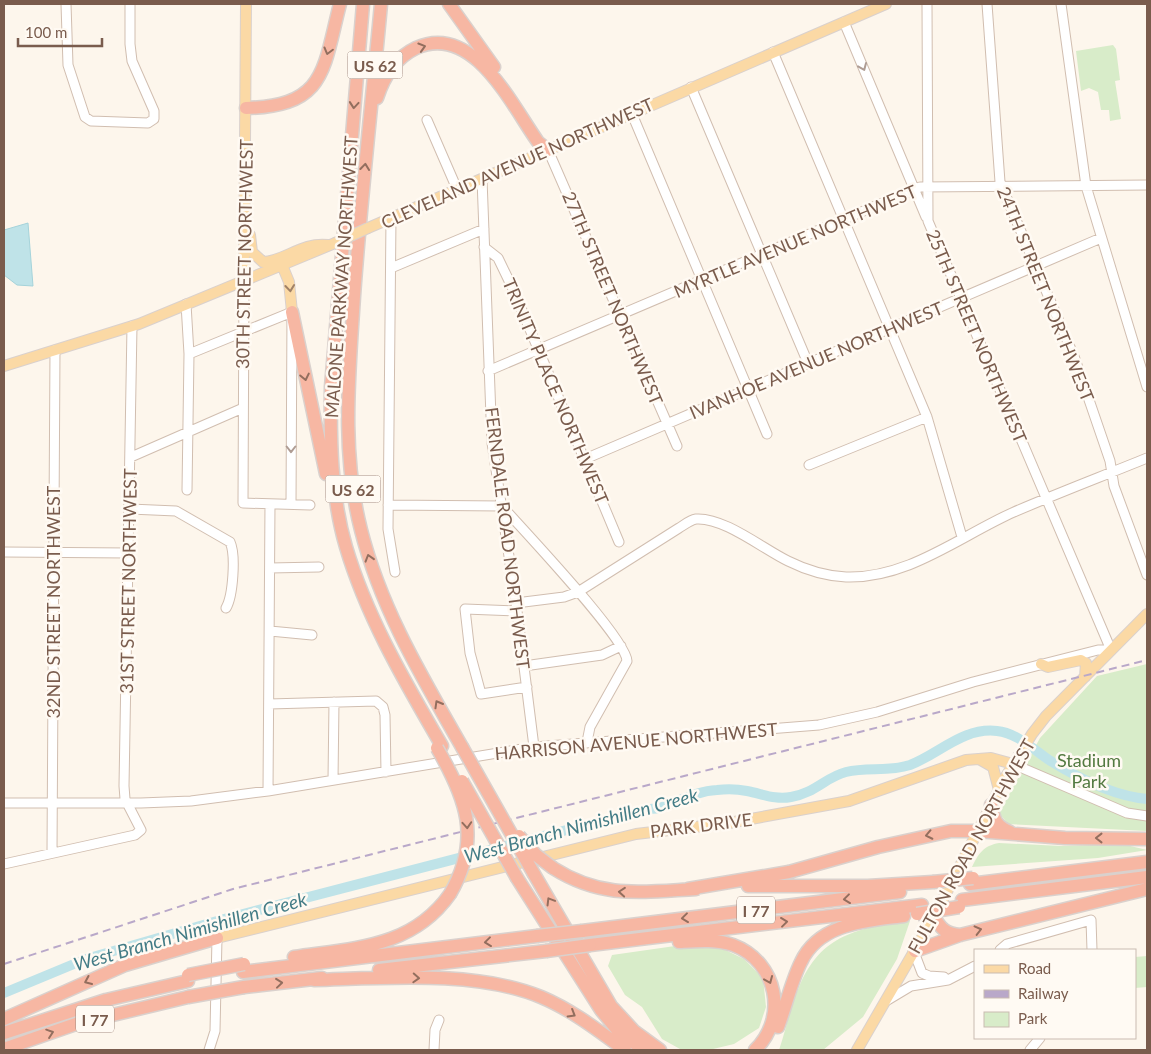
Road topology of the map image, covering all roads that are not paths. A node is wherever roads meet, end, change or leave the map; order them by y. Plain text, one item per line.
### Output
1 (66, 4) edge
2 (130, 4) edge
3 (246, 4) edge
4 (340, 4) edge
5 (363, 4) edge
6 (381, 4) edge
7 (449, 4) edge
8 (886, 4) edge
9 (927, 4) edge
10 (987, 4) edge
11 (1061, 4) edge
12 (844, 22) junction
13 (773, 52) junction
14 (691, 87) junction
15 (246, 108) junction
16 (632, 114) junction
17 (427, 120) dead end
18 (369, 126) junction
19 (548, 150) junction
20 (482, 179) junction
21 (1147, 185) edge
22 (1002, 186) junction
23 (1086, 186) junction
24 (927, 187) junction
25 (457, 189) junction
26 (914, 190) junction
27 (244, 217) junction
28 (391, 218) junction
29 (845, 219) junction
30 (928, 221) junction
31 (484, 229) junction
32 (1101, 238) junction
33 (332, 244) junction
34 (484, 247) junction
35 (762, 255) junction
36 (282, 265) junction
37 (1036, 266) junction
38 (391, 268) junction
39 (702, 280) junction
40 (244, 281) junction
41 (961, 298) junction
42 (186, 304) junction
43 (292, 312) junction
44 (620, 315) junction
45 (132, 326) junction
46 (891, 328) junction
47 (243, 332) junction
48 (55, 350) junction
49 (539, 350) junction
50 (189, 354) junction
51 (808, 363) junction
52 (4, 366) edge
53 (488, 371) junction
54 (1147, 387) edge
55 (748, 389) junction
56 (243, 408) junction
57 (928, 417) junction
58 (667, 424) junction
59 (188, 433) junction
60 (767, 434) dead end
61 (677, 446) dead end
62 (131, 457) junction
63 (1147, 458) edge
64 (586, 459) junction
65 (809, 465) dead end
66 (1112, 472) junction
67 (187, 490) dead end
68 (1047, 499) junction
69 (270, 504) junction
70 (291, 504) junction
71 (310, 505) dead end
72 (388, 505) junction
73 (502, 506) junction
74 (130, 509) junction
75 (962, 537) junction
76 (619, 542) dead end
77 (346, 545) junction
78 (4, 552) edge
79 (53, 552) junction
80 (128, 553) junction
81 (319, 567) dead end
82 (270, 568) junction
83 (394, 572) dead end
84 (1147, 575) edge
85 (578, 592) junction
86 (516, 607) junction
87 (226, 608) dead end
88 (1147, 614) edge
89 (270, 630) junction
90 (312, 635) dead end
91 (622, 646) junction
92 (1111, 650) junction
93 (1041, 664) junction
94 (524, 666) junction
95 (1085, 677) junction
96 (527, 687) junction
97 (334, 702) junction
98 (269, 704) junction
99 (587, 742) junction
100 (440, 747) junction
101 (534, 747) junction
102 (978, 758) junction
103 (1015, 761) junction
104 (386, 772) junction
105 (333, 780) junction
106 (999, 790) junction
107 (268, 791) junction
108 (488, 791) junction
109 (4, 802) edge
110 (52, 803) junction
111 (128, 803) junction
112 (992, 805) junction
113 (1147, 816) edge
114 (977, 831) junction
115 (1012, 833) junction
116 (1147, 838) edge
117 (52, 853) junction
118 (1147, 862) edge
119 (4, 864) edge
120 (1147, 878) edge
121 (931, 885) junction
122 (688, 889) junction
123 (1147, 889) edge
124 (534, 905) junction
125 (919, 909) junction
126 (934, 917) junction
127 (960, 935) junction
128 (217, 938) junction
129 (594, 945) junction
130 (1001, 949) edge
131 (1092, 949) edge
132 (915, 951) junction
133 (974, 966) edge
134 (244, 968) junction
135 (314, 980) junction
136 (927, 980) junction
137 (886, 1001) junction
138 (4, 1019) edge
139 (439, 1020) dead end
140 (4, 1032) edge
141 (1039, 1039) edge
142 (4, 1049) edge
143 (209, 1050) edge
144 (434, 1050) edge
145 (625, 1050) edge
146 (632, 1050) edge
147 (644, 1050) edge
148 (660, 1050) edge
149 (755, 1050) edge
150 (764, 1050) edge
151 (857, 1050) edge
152 (1030, 1050) edge

1 - 2 street
3 - 15 main road, 30TH STREET NORTHWEST
4 -> 15 highway
5 -> 77 highway, MALONE PARKWAY NORTHWEST / US 62
6 - 18 highway, MALONE PARKWAY NORTHWEST / US 62
7 - 19 highway
8 - 12 main road, CLEVELAND AVENUE NORTHWEST
9 - 24 street, 25TH STREET NORTHWEST
10 - 22 street, 24TH STREET NORTHWEST
11 - 23 street
12 - 13 main road, CLEVELAND AVENUE NORTHWEST
12 -> 26 street
13 - 14 main road, CLEVELAND AVENUE NORTHWEST
13 - 29 street
14 - 16 main road, CLEVELAND AVENUE NORTHWEST
14 - 35 street
15 - 27 main road, 30TH STREET NORTHWEST
16 - 19 main road, CLEVELAND AVENUE NORTHWEST
16 - 39 street
17 - 25 street
18 -> 19 highway
108 -> 18 highway, MALONE PARKWAY NORTHWEST / US 62, bridge
19 - 20 main road, CLEVELAND AVENUE NORTHWEST
19 - 44 street, 27TH STREET NORTHWEST
20 - 25 main road, CLEVELAND AVENUE NORTHWEST
20 - 31 street, FERNDALE ROAD NORTHWEST
21 - 23 street, MYRTLE AVENUE NORTHWEST
22 - 23 street, MYRTLE AVENUE NORTHWEST
22 - 24 street, MYRTLE AVENUE NORTHWEST
22 - 37 street, 24TH STREET NORTHWEST
23 - 32 street
24 - 26 street, MYRTLE AVENUE NORTHWEST
24 - 30 street, 25TH STREET NORTHWEST
25 - 28 main road, CLEVELAND AVENUE NORTHWEST
26 - 29 street, MYRTLE AVENUE NORTHWEST
26 - 30 street
27 - 33 main road
27 - 40 main road, 30TH STREET NORTHWEST
28 - 33 main road, CLEVELAND AVENUE NORTHWEST, bridge
28 - 38 street
29 - 35 street, MYRTLE AVENUE NORTHWEST
29 - 46 street
30 - 41 street, 25TH STREET NORTHWEST
31 - 34 street, FERNDALE ROAD NORTHWEST
31 - 38 street
32 - 37 street, IVANHOE AVENUE NORTHWEST
32 - 54 street
33 - 36 main road, CLEVELAND AVENUE NORTHWEST
34 - 49 street, TRINITY PLACE NORTHWEST
34 - 53 street, FERNDALE ROAD NORTHWEST
35 - 39 street, MYRTLE AVENUE NORTHWEST
35 - 51 street
36 - 40 main road, CLEVELAND AVENUE NORTHWEST
36 -> 43 main road
37 - 41 street, IVANHOE AVENUE NORTHWEST
37 - 66 street, 24TH STREET NORTHWEST
38 - 72 street
39 - 44 street, MYRTLE AVENUE NORTHWEST
39 - 55 street
40 - 42 main road, CLEVELAND AVENUE NORTHWEST
40 - 47 street, 30TH STREET NORTHWEST
41 - 46 street, IVANHOE AVENUE NORTHWEST
41 - 68 street, 25TH STREET NORTHWEST
42 - 45 main road, CLEVELAND AVENUE NORTHWEST
42 - 50 street
43 - 47 street
43 -> 70 street
43 -> 77 highway
44 - 49 street, MYRTLE AVENUE NORTHWEST
44 - 58 street, 27TH STREET NORTHWEST
45 - 48 main road, CLEVELAND AVENUE NORTHWEST
45 - 62 street, 31ST STREET NORTHWEST
46 - 51 street, IVANHOE AVENUE NORTHWEST
46 - 57 street
47 - 50 street
47 - 56 street, 30TH STREET NORTHWEST
48 - 52 main road, CLEVELAND AVENUE NORTHWEST
48 - 79 street, 32ND STREET NORTHWEST
49 - 53 street, MYRTLE AVENUE NORTHWEST
49 - 64 street, TRINITY PLACE NORTHWEST
50 - 59 street
51 - 55 street, IVANHOE AVENUE NORTHWEST
53 - 73 street, FERNDALE ROAD NORTHWEST
55 - 58 street, IVANHOE AVENUE NORTHWEST
55 - 60 street
56 - 59 street
56 - 69 street, 30TH STREET NORTHWEST
57 - 65 street
57 - 75 street
58 - 61 street, 27TH STREET NORTHWEST
58 - 64 street, IVANHOE AVENUE NORTHWEST
59 - 62 street
59 - 67 street
62 - 74 street, 31ST STREET NORTHWEST
63 - 66 street
64 - 76 street, TRINITY PLACE NORTHWEST
66 - 68 street
66 - 84 street, 24TH STREET NORTHWEST
68 - 75 street
68 - 92 street, 25TH STREET NORTHWEST
69 - 70 street
69 - 82 street
70 - 71 street
72 - 73 street
72 - 83 street
73 - 85 street
73 - 86 street, FERNDALE ROAD NORTHWEST
74 - 80 street, 31ST STREET NORTHWEST
74 - 87 street
75 - 85 street
77 - 100 highway, MALONE PARKWAY NORTHWEST / US 62
78 - 79 street
79 - 80 street
79 - 110 street, 32ND STREET NORTHWEST
80 - 111 street, 31ST STREET NORTHWEST
81 - 82 street
82 - 89 street
85 - 86 street
85 - 91 street
86 - 94 street, FERNDALE ROAD NORTHWEST
86 - 96 street
88 - 92 main road, FULTON ROAD NORTHWEST
89 - 90 street
89 - 98 street
91 - 94 street
91 - 99 street
92 - 93 street, HARRISON AVENUE NORTHWEST
92 - 95 main road, FULTON ROAD NORTHWEST
93 - 95 main road
93 - 99 street, HARRISON AVENUE NORTHWEST
94 - 96 street, FERNDALE ROAD NORTHWEST
95 - 103 main road, FULTON ROAD NORTHWEST
96 - 101 street, FERNDALE ROAD NORTHWEST
97 - 98 street
97 - 104 street
97 - 105 street
98 - 107 street
99 - 101 street, HARRISON AVENUE NORTHWEST
100 - 124 highway, bridge
100 -> 134 highway, bridge
101 - 104 street, HARRISON AVENUE NORTHWEST
102 - 103 main road, PARK DRIVE
102 - 106 main road
102 - 128 main road, PARK DRIVE
103 - 106 main road, FULTON ROAD NORTHWEST
103 - 113 street
104 - 105 street, HARRISON AVENUE NORTHWEST
105 - 107 street, HARRISON AVENUE NORTHWEST
106 - 112 main road, FULTON ROAD NORTHWEST
107 - 111 street, HARRISON AVENUE NORTHWEST
122 -> 108 highway, bridge
148 -> 108 highway, bridge
109 - 110 street, HARRISON AVENUE NORTHWEST
110 - 111 street, HARRISON AVENUE NORTHWEST
110 - 117 street, 32ND STREET NORTHWEST
111 - 117 street, 31ST STREET NORTHWEST
112 - 114 main road, FULTON ROAD NORTHWEST
112 - 115 highway
114 - 115 highway
114 -> 122 highway
114 - 126 main road, FULTON ROAD NORTHWEST
116 -> 115 highway
117 - 119 street
118 - 121 highway, I 77
120 - 125 highway, I 77
121 - 122 highway
121 -> 134 highway, I 77, bridge
127 -> 123 highway
124 - 146 highway
124 - 147 highway
129 -> 125 highway, I 77
125 - 150 highway
126 - 127 highway
126 - 132 main road, FULTON ROAD NORTHWEST
127 - 132 highway
128 -> 138 highway
128 - 143 street
129 - 135 highway, I 77, bridge
129 -> 149 highway
130 - 131 street
132 - 136 street
132 - 137 main road, FULTON ROAD NORTHWEST
133 - 136 street
134 - 140 highway, I 77
142 -> 135 highway, I 77, bridge
135 -> 145 highway
136 - 137 street
137 - 151 main road, FULTON ROAD NORTHWEST
139 - 144 street
141 - 152 street

